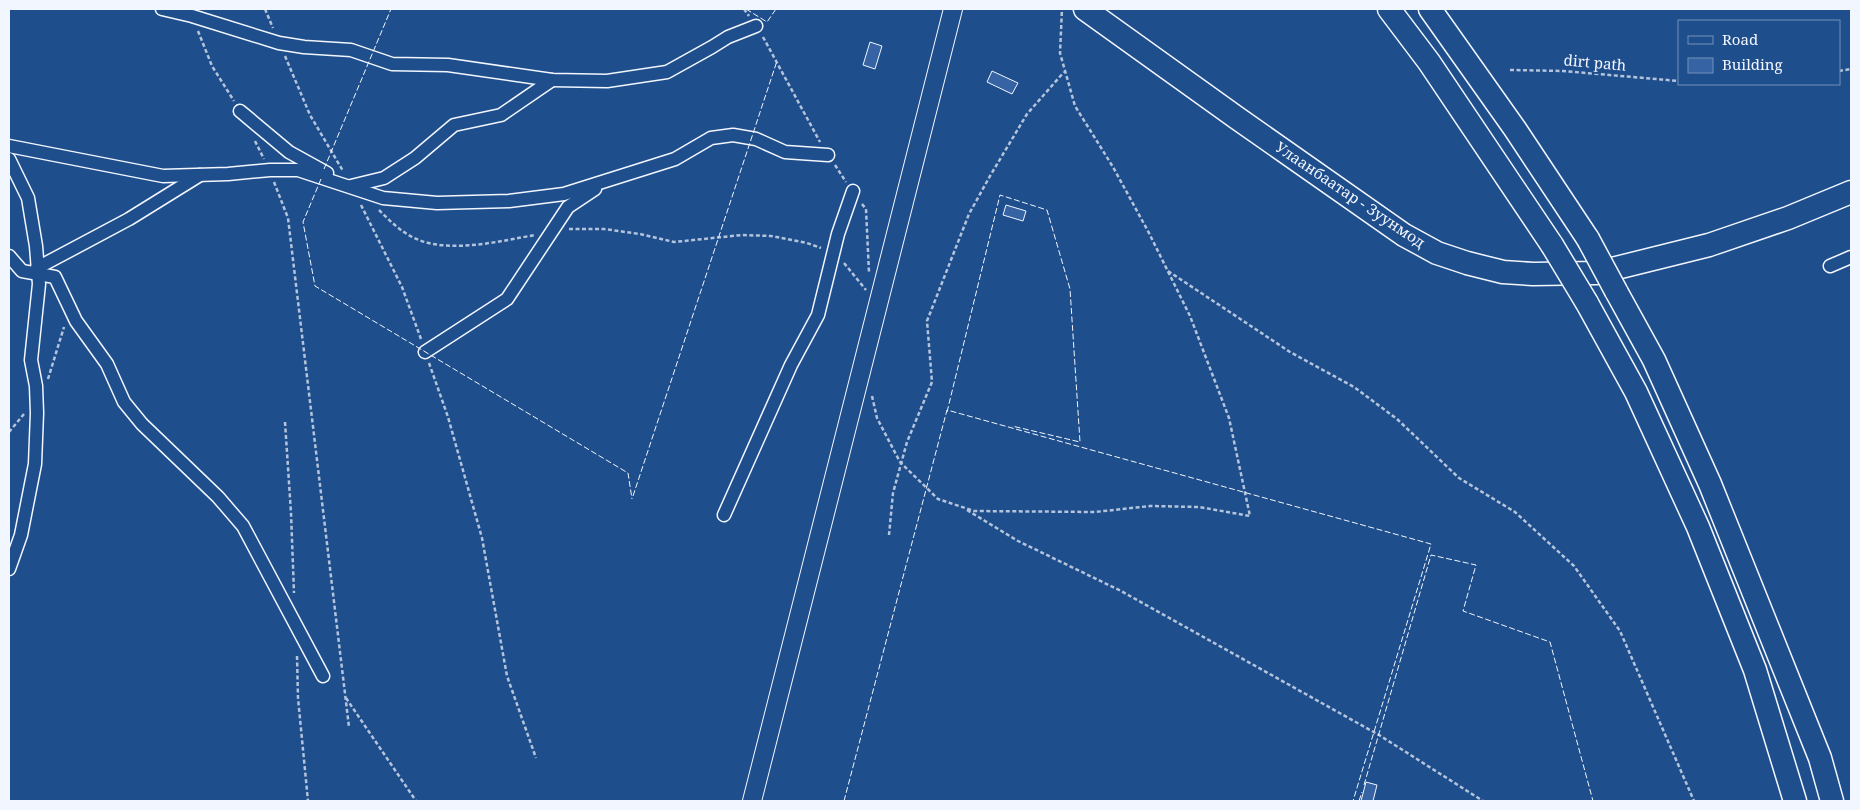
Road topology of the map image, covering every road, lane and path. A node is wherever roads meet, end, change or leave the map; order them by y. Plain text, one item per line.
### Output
1 (162, 9) edge
2 (265, 9) edge
3 (744, 9) edge
4 (953, 9) edge
5 (1062, 9) edge
6 (1085, 9) edge
7 (1388, 9) edge
8 (1430, 9) edge
9 (192, 16) junction
10 (756, 26) junction
11 (280, 44) junction
12 (1510, 70) dead end
13 (1065, 71) junction
14 (552, 80) junction
15 (1678, 81) edge
16 (240, 111) joint
17 (253, 136) dead end
18 (9, 146) edge
19 (828, 155) junction
20 (9, 159) edge
21 (270, 170) junction
22 (201, 175) junction
23 (605, 182) junction
24 (352, 187) junction
25 (852, 191) junction
26 (1851, 192) edge
27 (378, 209) dead end
28 (551, 232) junction
29 (827, 251) dead end
30 (9, 256) edge
31 (1851, 257) edge
32 (841, 261) dead end
33 (1830, 266) dead end
34 (1167, 270) junction
35 (38, 271) junction
36 (869, 277) dead end
37 (870, 286) dead end
38 (425, 352) junction
39 (870, 390) dead end
40 (961, 507) junction
41 (724, 515) dead end
42 (889, 536) dead end
43 (9, 569) edge
44 (323, 676) dead end
45 (346, 697) junction
46 (349, 727) dead end
47 (536, 758) dead end
48 (416, 801) edge
49 (752, 801) edge
50 (1483, 801) edge
51 (1694, 801) edge
52 (1795, 801) edge
53 (1832, 801) edge

1 - 9 street
2 - 11 path
3 - 10 path
4 - 49 main road
5 - 13 path
6 - 26 highway, Улаанбаатар - Зуунмод
7 - 52 highway, bridge
8 - 53 highway, bridge
9 - 11 street
9 - 16 path
10 - 14 street
10 - 19 path
11 - 14 street
11 - 24 path
12 - 15 path, dirt path
13 - 34 path
13 - 42 path
14 - 24 street
16 - 24 street
17 - 21 path
18 - 22 street
19 - 23 street
19 - 25 path
20 - 35 street
21 - 22 street
21 - 24 street
21 - 45 path
22 - 35 street
23 - 24 street
23 - 28 street
24 - 38 path
25 - 36 path
25 - 41 street
27 - 28 path
28 - 29 path
28 - 38 street
30 - 35 street
31 - 33 street
32 - 37 path
34 - 40 path
34 - 51 path
35 - 43 street
35 - 44 street
38 - 47 path
39 - 40 path
40 - 50 path
45 - 46 path
45 - 48 path

